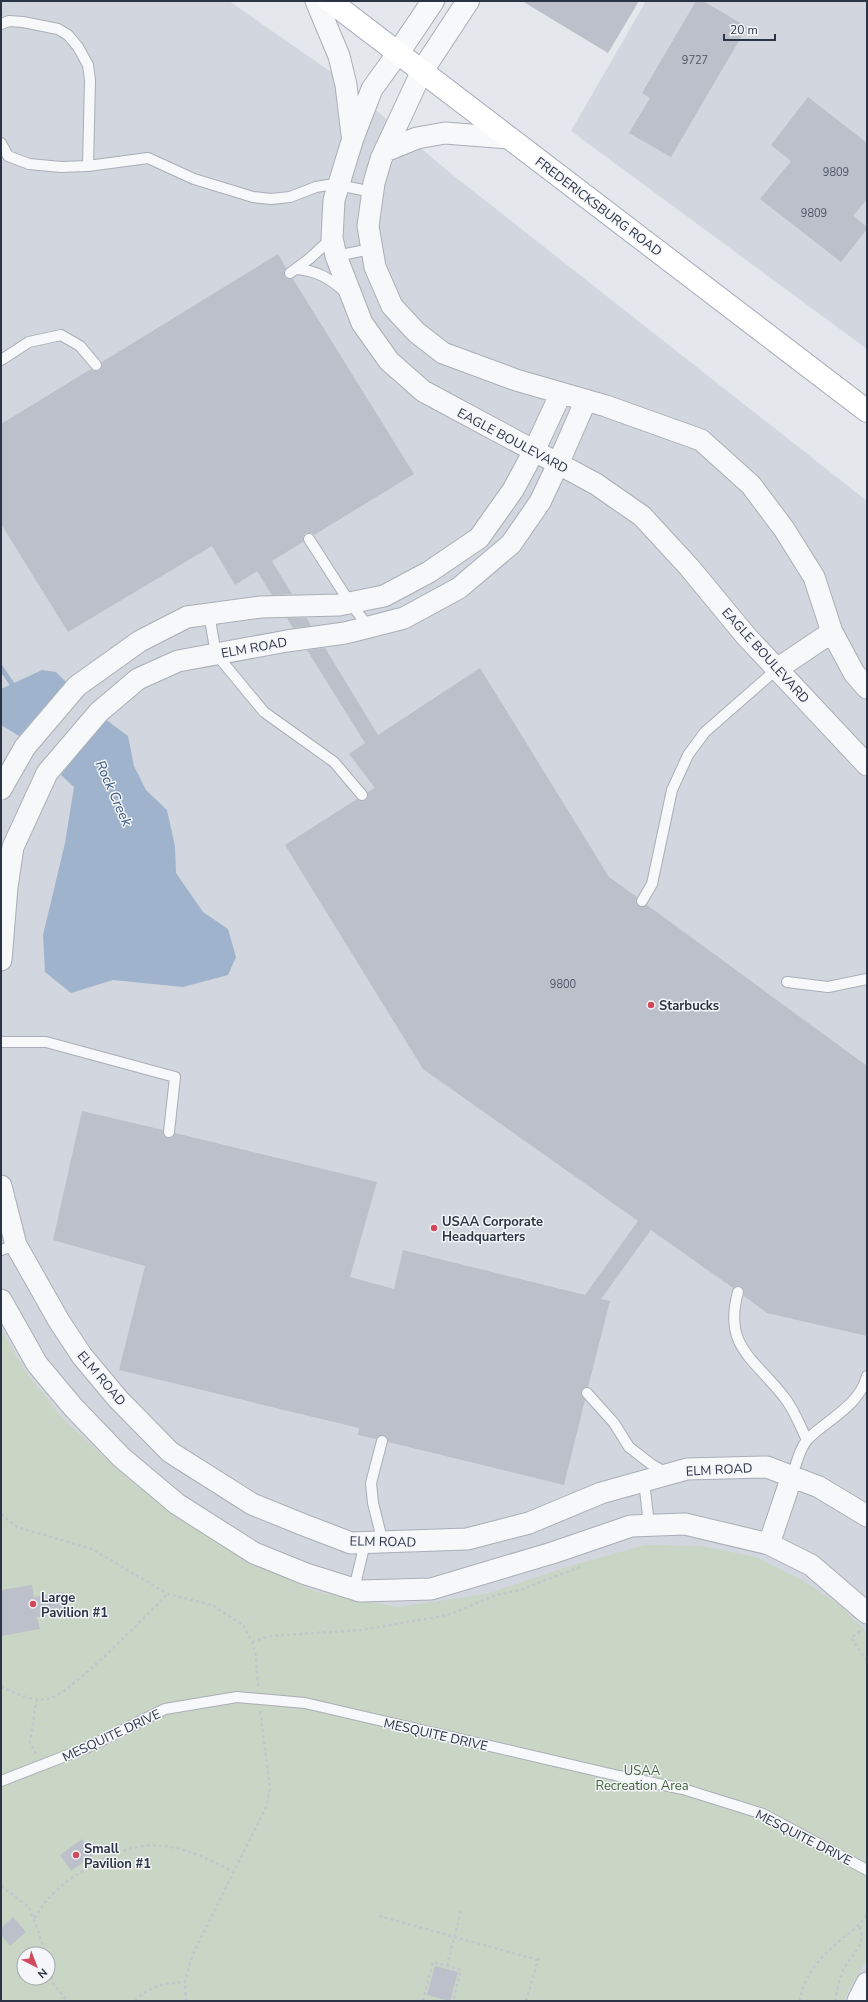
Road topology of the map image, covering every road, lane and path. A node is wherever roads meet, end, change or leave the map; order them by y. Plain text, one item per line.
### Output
1 (316, 1) edge
2 (330, 1) edge
3 (434, 1) edge
4 (468, 1) edge
5 (1, 24) edge
6 (398, 52) junction
7 (422, 71) junction
8 (353, 138) junction
9 (508, 138) junction
10 (1, 143) edge
11 (385, 151) junction
12 (88, 166) junction
13 (338, 185) junction
14 (373, 192) junction
15 (334, 247) junction
16 (371, 249) junction
17 (353, 300) junction
18 (1, 360) edge
19 (96, 365) dead end
20 (561, 393) junction
21 (586, 400) junction
22 (867, 411) edge
23 (534, 451) junction
24 (558, 464) junction
25 (309, 539) dead end
26 (350, 603) junction
27 (209, 614) junction
28 (369, 627) junction
29 (832, 632) junction
30 (216, 654) junction
31 (777, 669) junction
32 (867, 688) edge
33 (867, 765) edge
34 (1, 789) edge
35 (362, 795) dead end
36 (7, 844) edge
37 (642, 901) dead end
38 (1, 960) edge
39 (867, 979) edge
40 (787, 982) dead end
41 (1, 1042) edge
42 (169, 1132) dead end
43 (1, 1186) edge
44 (9, 1247) edge
45 (738, 1292) dead end
46 (1, 1300) edge
47 (867, 1376) edge
48 (587, 1393) dead end
49 (807, 1440) junction
50 (382, 1441) dead end
51 (668, 1474) junction
52 (792, 1476) junction
53 (644, 1481) junction
54 (867, 1516) edge
55 (4, 1517) dead end
56 (1, 1519) edge
57 (650, 1525) junction
58 (374, 1543) junction
59 (768, 1544) junction
60 (580, 1567) dead end
61 (354, 1589) junction
62 (168, 1594) dead end
63 (864, 1621) edge
64 (252, 1642) dead end
65 (867, 1661) edge
66 (1, 1687) edge
67 (37, 1698) junction
68 (43, 1765) junction
69 (1, 1781) edge
70 (867, 1870) edge
71 (234, 1872) dead end
72 (1, 1886) edge
73 (461, 1911) dead end
74 (867, 1914) edge
75 (379, 1916) dead end
76 (34, 1918) junction
77 (859, 1925) junction
78 (454, 1936) junction
79 (43, 1946) edge
80 (446, 1966) junction
81 (185, 1982) dead end
82 (867, 1983) edge
83 (55, 1986) edge
84 (67, 2001) edge
85 (135, 2001) edge
86 (423, 2001) edge
87 (453, 2001) edge
88 (526, 2001) edge
89 (800, 2001) edge
90 (835, 2001) edge
91 (858, 2001) edge

1 - 8 street
2 - 6 main road, FREDERICKSBURG ROAD
3 - 6 street
4 - 7 street
5 - 12 lane
6 - 7 main road, FREDERICKSBURG ROAD
6 - 8 street, EAGLE BOULEVARD
7 - 9 main road, FREDERICKSBURG ROAD
7 - 11 street
8 - 13 street, EAGLE BOULEVARD
9 - 11 street
9 - 22 main road, FREDERICKSBURG ROAD
10 - 12 lane
11 - 14 street
12 - 13 lane
13 - 14 lane
13 - 15 street, EAGLE BOULEVARD
14 - 16 street
15 - 16 lane
15 - 17 street, EAGLE BOULEVARD
15 - 17 lane
16 - 20 street
17 - 23 street, EAGLE BOULEVARD
18 - 19 lane
20 - 21 street
20 - 23 street
21 - 24 street, ELM ROAD
21 - 29 street
23 - 24 street, EAGLE BOULEVARD
23 - 26 street
24 - 28 street, ELM ROAD
24 - 31 street, EAGLE BOULEVARD
25 - 26 lane
26 - 27 street
26 - 28 lane
27 - 30 lane
27 - 34 street
28 - 30 street, ELM ROAD
29 - 31 street
29 - 32 street
30 - 35 lane
30 - 36 street, ELM ROAD
31 - 33 street, EAGLE BOULEVARD
31 - 37 lane
36 - 38 street, ELM ROAD
39 - 40 lane
41 - 42 lane
43 - 44 street, ELM ROAD
44 - 58 street, ELM ROAD
45 - 49 lane
46 - 61 street
47 - 49 lane
48 - 51 lane
49 - 52 lane
50 - 58 lane
51 - 52 street, ELM ROAD
51 - 53 street, ELM ROAD
52 - 54 street, ELM ROAD
52 - 59 street
53 - 57 lane
53 - 58 street, ELM ROAD
55 - 56 path
57 - 59 street
57 - 61 street
58 - 61 lane
59 - 63 street
60 - 64 path
62 - 67 path
63 - 65 path
66 - 67 path
67 - 68 path
68 - 69 lane, MESQUITE DRIVE
68 - 70 lane, MESQUITE DRIVE
71 - 76 path
72 - 76 path
73 - 78 path
74 - 77 path
75 - 78 path
76 - 79 path
77 - 89 path
77 - 90 path
78 - 80 path
78 - 88 path
80 - 86 path
80 - 87 path
81 - 85 path
82 - 91 street
83 - 84 path

